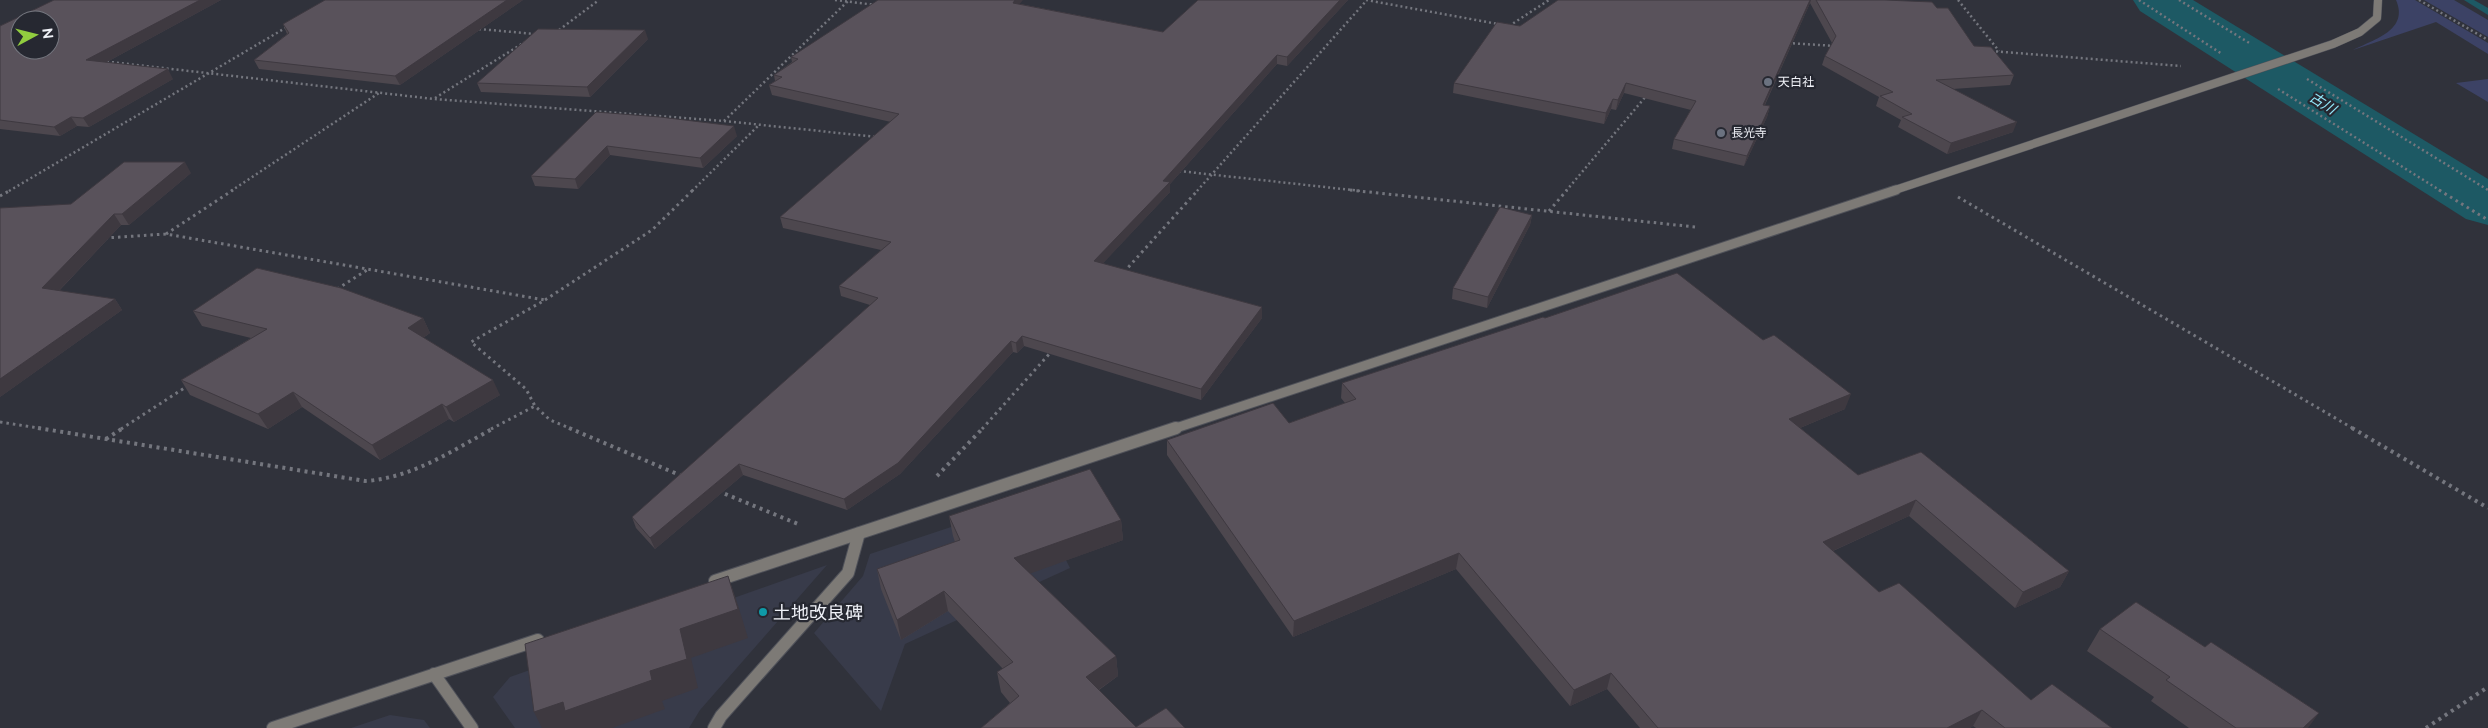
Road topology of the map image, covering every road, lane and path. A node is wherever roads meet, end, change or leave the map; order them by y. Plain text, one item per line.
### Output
1 (599, 0) edge
2 (835, 0) edge
3 (1367, 0) edge
4 (1549, 0) edge
5 (1958, 0) edge
6 (2139, 0) edge
7 (2179, 0) edge
8 (2378, 0) edge
9 (2419, 0) edge
10 (848, 1) edge
11 (885, 6) edge
12 (1499, 25) edge
13 (288, 26) edge
14 (1518, 27) edge
15 (479, 29) edge
16 (556, 32) edge
17 (538, 34) edge
18 (540, 37) edge
19 (2488, 40) edge
20 (1788, 43) edge
21 (1836, 46) edge
22 (1990, 50) edge
23 (1999, 51) junction
24 (99, 61) edge
25 (2279, 63) junction
26 (2189, 67) dead end
27 (2254, 71) junction
28 (208, 73) junction
29 (379, 93) junction
30 (1638, 94) edge
31 (434, 99) junction
32 (724, 121) junction
33 (758, 126) junction
34 (882, 138) edge
35 (1173, 170) edge
36 (1212, 175) junction
37 (1929, 180) junction
38 (2488, 190) edge
39 (0, 196) edge
40 (1549, 212) junction
41 (2488, 220) edge
42 (1700, 228) dead end
43 (166, 234) junction
44 (98, 239) edge
45 (368, 269) junction
46 (1118, 278) edge
47 (335, 290) edge
48 (545, 300) junction
49 (1052, 352) edge
50 (196, 381) edge
51 (535, 406) junction
52 (0, 422) edge
53 (106, 439) junction
54 (685, 477) edge
55 (930, 481) dead end
56 (712, 488) edge
57 (2488, 508) edge
58 (802, 526) dead end
59 (859, 533) junction
60 (705, 584) edge
61 (546, 637) edge
62 (434, 674) junction
63 (2488, 687) edge
64 (273, 728) edge
65 (472, 728) edge
66 (714, 728) edge
67 (2426, 728) edge

1 - 16 path
2 - 10 path
3 - 12 path
3 - 36 path
4 - 14 path
5 - 23 path
6 - 27 path
7 - 25 path
8 - 25 street
9 - 19 path
10 - 11 path
10 - 32 path
13 - 28 path
15 - 17 path
18 - 31 path
20 - 21 path
22 - 23 path
23 - 26 path
24 - 28 path
25 - 27 street
25 - 38 path
27 - 37 street
27 - 41 path
28 - 29 path
28 - 39 path
29 - 31 path
29 - 43 path
30 - 40 path
31 - 32 path
32 - 33 path
33 - 34 path
33 - 48 path
35 - 36 path
36 - 40 path
36 - 46 path
37 - 57 path
37 - 59 street
40 - 42 path
43 - 44 path
43 - 45 path
45 - 47 path
45 - 48 path
48 - 51 path
49 - 55 path
50 - 53 path
51 - 53 path
51 - 54 path
52 - 53 path
56 - 58 path
59 - 60 street
59 - 66 street
61 - 62 street
62 - 64 street
62 - 65 street
63 - 67 path

